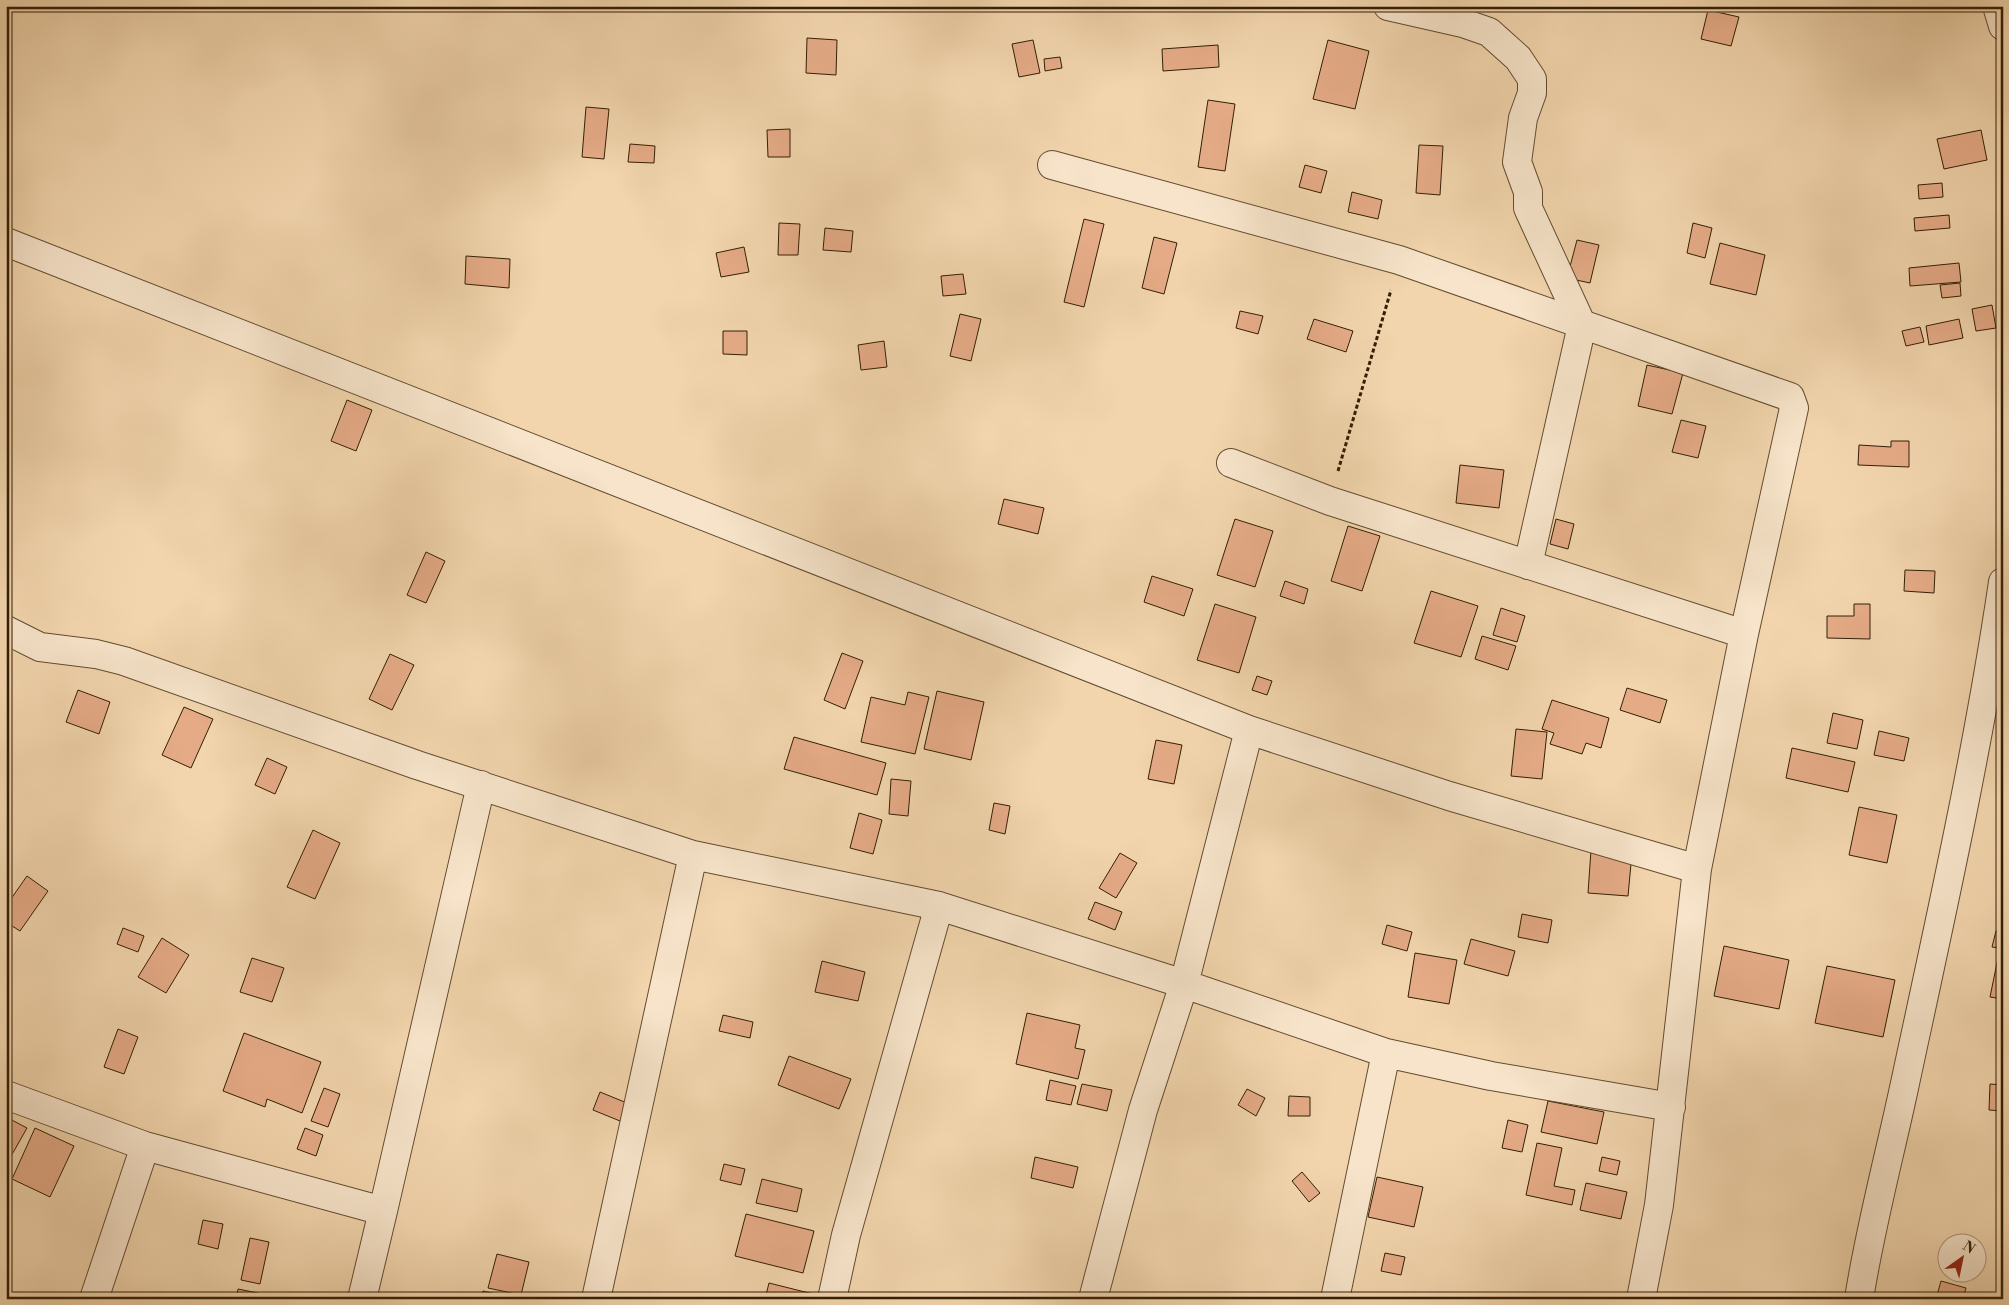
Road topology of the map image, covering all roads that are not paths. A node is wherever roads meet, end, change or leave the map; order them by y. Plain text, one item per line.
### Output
1 (1388, 6) edge
2 (1997, 6) edge
3 (2003, 26) edge
4 (1052, 165) dead end
5 (6, 242) edge
6 (1582, 325) junction
7 (1231, 463) dead end
8 (1528, 565) junction
9 (2003, 582) edge
10 (6, 630) edge
11 (1744, 634) junction
12 (1249, 730) junction
13 (481, 785) junction
14 (693, 855) junction
15 (1697, 870) junction
16 (939, 906) junction
17 (1184, 984) junction
18 (1386, 1053) junction
19 (6, 1095) edge
20 (1671, 1107) junction
21 (145, 1146) junction
22 (383, 1211) junction
23 (94, 1299) edge
24 (362, 1299) edge
25 (596, 1299) edge
26 (832, 1299) edge
27 (1094, 1299) edge
28 (1335, 1299) edge
29 (1641, 1299) edge
30 (1859, 1299) edge

1 - 6 street
2 - 3 street
4 - 6 street
5 - 12 street
6 - 8 street
6 - 11 street
7 - 8 street
8 - 11 street
9 - 30 street
10 - 13 street
11 - 15 street
12 - 15 street
12 - 17 street
13 - 14 street
13 - 22 street
14 - 16 street
14 - 25 street
15 - 20 street
16 - 17 street
16 - 26 street
17 - 18 street
17 - 27 street
18 - 20 street
18 - 28 street
19 - 21 street
20 - 29 street
21 - 22 street
21 - 23 street
22 - 24 street

